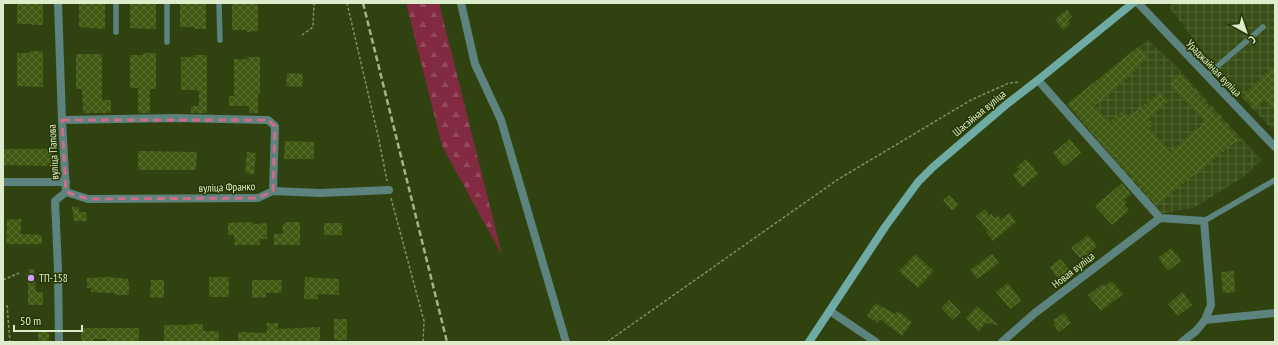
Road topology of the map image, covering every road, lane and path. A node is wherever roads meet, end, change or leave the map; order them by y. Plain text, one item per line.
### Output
1 (58, 3) edge
2 (116, 3) edge
3 (167, 3) edge
4 (219, 3) edge
5 (314, 3) edge
6 (347, 3) edge
7 (461, 3) edge
8 (1133, 3) edge
9 (1138, 3) edge
10 (1263, 27) dead end
11 (116, 32) dead end
12 (302, 35) dead end
13 (220, 40) dead end
14 (167, 42) dead end
15 (1206, 76) junction
16 (1038, 80) junction
17 (1024, 82) dead end
18 (62, 120) junction
19 (1275, 147) edge
20 (1275, 180) edge
21 (3, 182) edge
22 (66, 182) junction
23 (389, 190) junction
24 (273, 191) junction
25 (66, 192) junction
26 (1160, 218) junction
27 (1204, 221) junction
28 (19, 273) dead end
29 (3, 280) edge
30 (7, 305) dead end
31 (830, 311) junction
32 (1275, 313) edge
33 (1205, 320) junction
34 (10, 342) edge
35 (59, 342) edge
36 (423, 342) edge
37 (566, 342) edge
38 (607, 342) edge
39 (809, 342) edge
40 (876, 342) edge
41 (1002, 342) edge
42 (1182, 342) edge

1 - 18 street, вуліца Папова
2 - 11 lane
3 - 14 lane
4 - 13 lane
5 - 12 path
6 - 23 path
7 - 37 street
8 - 16 main road, Шасэйная вуліца
9 - 15 street, Ураджайная вуліца
10 - 15 lane
15 - 19 street, Ураджайная вуліца
16 - 26 street
16 - 31 main road, Шасэйная вуліца
17 - 38 path
18 - 22 street, вуліца Папова
18 - 24 street
20 - 27 lane
21 - 22 street
22 - 25 street, вуліца Папова
23 - 24 street, вуліца Франко
23 - 36 path
24 - 25 street, вуліца Франко
25 - 35 street, вуліца Папова
26 - 27 street
26 - 41 street, Новая вуліца
27 - 33 street
28 - 29 path
30 - 34 path
31 - 39 main road, Шасэйная вуліца
31 - 40 street
32 - 33 street
33 - 42 street

